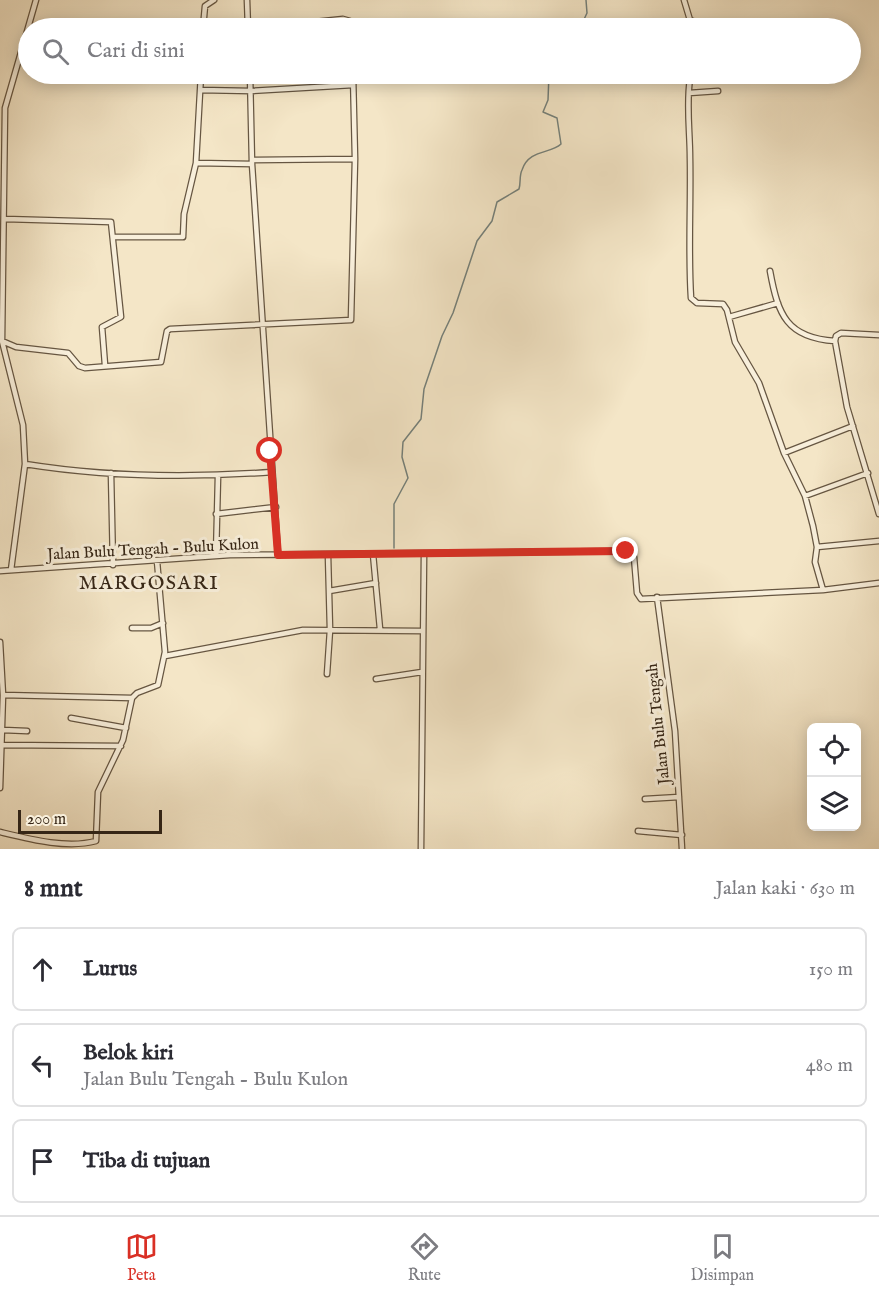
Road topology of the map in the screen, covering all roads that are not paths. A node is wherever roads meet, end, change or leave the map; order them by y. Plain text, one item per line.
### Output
1 (36, 0) edge
2 (214, 0) edge
3 (247, 0) edge
4 (684, 0) edge
5 (31, 18) edge
6 (204, 18) edge
7 (248, 18) edge
8 (689, 18) edge
9 (18, 61) edge
10 (200, 84) edge
11 (251, 84) edge
12 (690, 84) edge
13 (353, 86) joint
14 (200, 90) junction
15 (251, 91) junction
16 (718, 91) dead end
17 (689, 93) junction
18 (355, 159) junction
19 (252, 162) junction
20 (196, 163) junction
21 (5, 219) junction
22 (114, 237) junction
23 (770, 271) dead end
24 (778, 303) junction
25 (729, 317) junction
26 (262, 323) junction
27 (879, 335) edge
28 (835, 342) junction
29 (2, 343) edge
30 (105, 365) junction
31 (853, 426) junction
32 (784, 453) junction
33 (25, 464) junction
34 (272, 472) junction
35 (111, 473) junction
36 (868, 473) junction
37 (218, 476) junction
38 (805, 496) junction
39 (276, 507) junction
40 (216, 514) junction
41 (879, 514) edge
42 (879, 541) edge
43 (817, 547) junction
44 (373, 554) junction
45 (278, 555) junction
46 (328, 555) junction
47 (424, 555) junction
48 (216, 556) junction
49 (157, 561) junction
50 (113, 565) junction
51 (10, 570) junction
52 (0, 571) edge
53 (376, 583) junction
54 (879, 584) edge
55 (823, 590) junction
56 (329, 591) junction
57 (657, 597) junction
58 (163, 623) junction
59 (132, 628) dead end
60 (380, 629) junction
61 (330, 630) junction
62 (422, 631) junction
63 (0, 642) edge
64 (165, 656) junction
65 (422, 672) junction
66 (327, 674) dead end
67 (376, 679) dead end
68 (3, 695) junction
69 (132, 698) junction
70 (71, 718) dead end
71 (126, 728) junction
72 (3, 730) junction
73 (27, 731) dead end
74 (2, 745) junction
75 (121, 746) junction
76 (0, 788) edge
77 (679, 797) junction
78 (645, 799) dead end
79 (638, 831) dead end
80 (0, 832) edge
81 (682, 835) junction
82 (422, 849) edge
83 (682, 849) edge

1 - 5 street
2 - 6 street
3 - 7 street
4 - 8 street
9 - 21 street
10 - 14 street
11 - 15 street
12 - 17 street
13 - 15 street
13 - 18 street
14 - 15 street
14 - 20 street
15 - 19 street
16 - 17 street
17 - 25 street
18 - 19 street
18 - 26 street
19 - 20 street
19 - 26 street
20 - 22 street
21 - 22 street
21 - 29 street
22 - 30 street
23 - 24 street
24 - 25 street
24 - 28 street
25 - 32 street
26 - 30 street
26 - 34 street
27 - 28 street
28 - 31 street
29 - 30 street
29 - 33 street
31 - 32 street
31 - 36 street
32 - 38 street
33 - 35 street
33 - 51 street
34 - 37 street
34 - 39 street
35 - 37 street
35 - 50 street
36 - 38 street
36 - 41 street
37 - 40 street
38 - 43 street
39 - 40 street
39 - 45 street
40 - 48 street
42 - 43 street
43 - 55 street
44 - 46 street, Jalan Bulu Tengah - Bulu Kulon
44 - 47 street, Jalan Bulu Tengah - Bulu Kulon
44 - 53 street
45 - 46 street, Jalan Bulu Tengah - Bulu Kulon
45 - 48 street, Jalan Bulu Tengah - Bulu Kulon
46 - 56 street
47 - 57 street, Jalan Bulu Tengah - Bulu Kulon
47 - 62 street
48 - 49 street, Jalan Bulu Tengah - Bulu Kulon
49 - 50 street, Jalan Bulu Tengah - Bulu Kulon
49 - 58 street
50 - 51 street, Jalan Bulu Tengah - Bulu Kulon
51 - 52 street, Jalan Bulu Tengah - Bulu Kulon
53 - 56 street
53 - 60 street
54 - 55 street
55 - 57 street
56 - 61 street
57 - 77 street, Jalan Bulu Tengah
58 - 59 street
58 - 64 street
60 - 61 street
60 - 62 street
61 - 64 street
61 - 66 street
62 - 65 street
63 - 68 street
64 - 69 street
65 - 67 street
65 - 82 street
68 - 69 street
68 - 72 street
69 - 71 street
70 - 71 street
71 - 75 street
72 - 73 street
72 - 74 street
74 - 75 street
74 - 76 street
75 - 80 street
77 - 78 street
77 - 81 street, Jalan Bulu Tengah
79 - 81 street
81 - 83 street, Jalan Bulu Tengah

